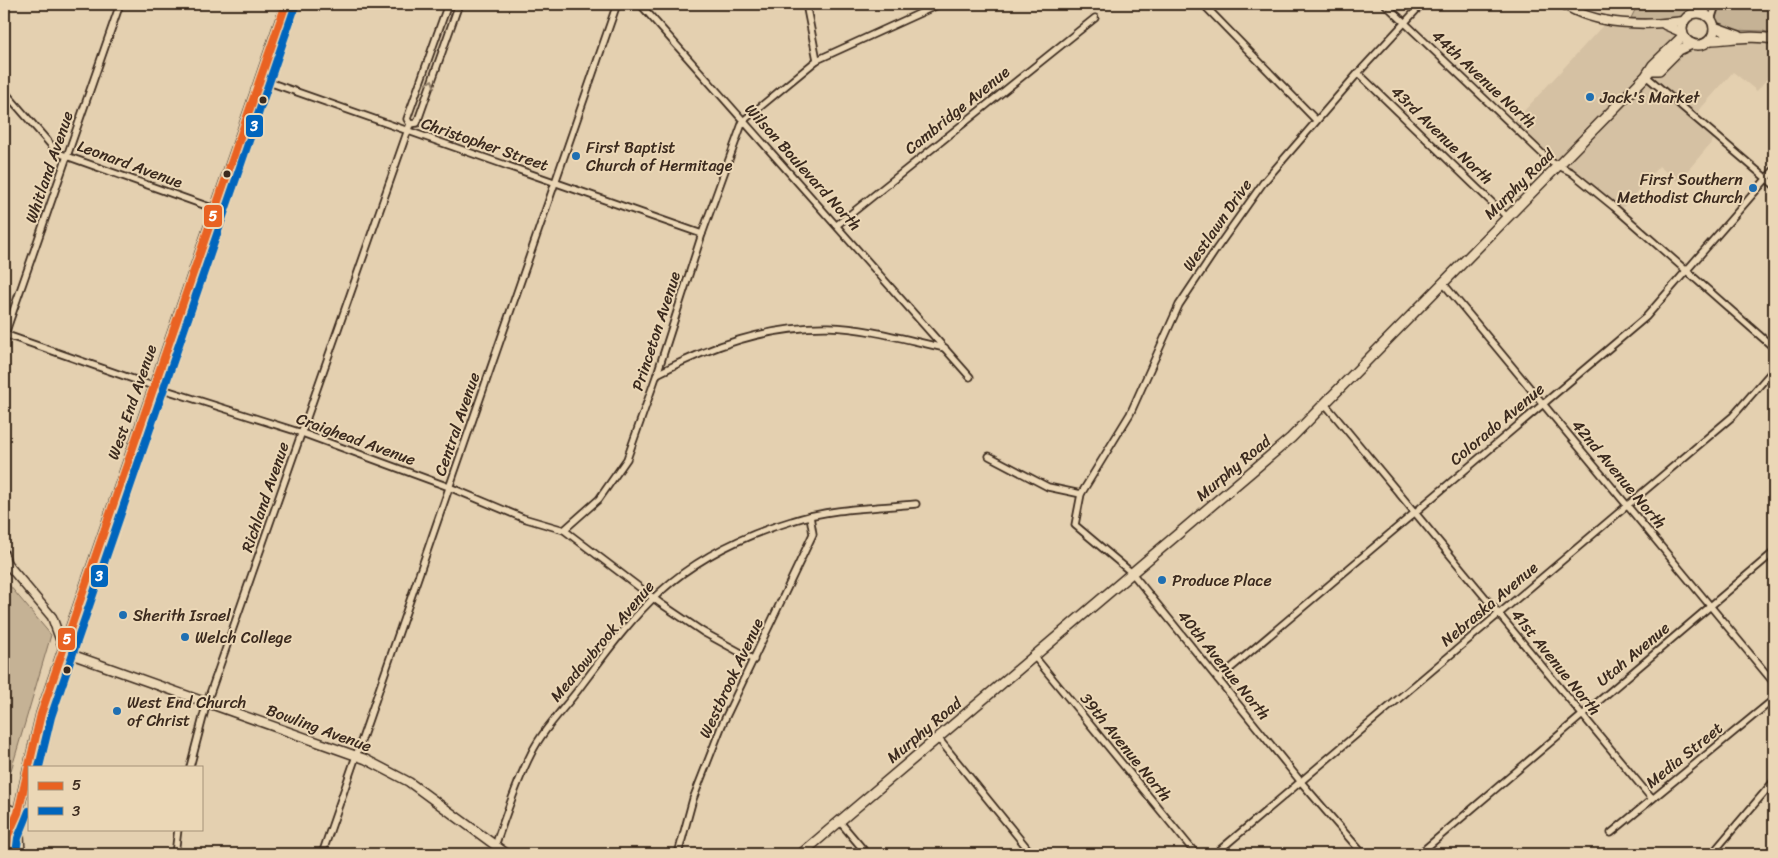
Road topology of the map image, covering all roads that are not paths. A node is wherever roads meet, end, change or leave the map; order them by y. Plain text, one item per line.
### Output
1 (120, 4) edge
2 (286, 4) edge
3 (448, 4) edge
4 (459, 4) edge
5 (617, 4) edge
6 (640, 4) edge
7 (806, 4) edge
8 (940, 4) edge
9 (1203, 4) edge
10 (1386, 4) edge
11 (1422, 4) edge
12 (1563, 4) edge
13 (1716, 4) edge
14 (1700, 14) junction
15 (1095, 18) dead end
16 (1684, 22) junction
17 (1404, 23) junction
18 (1663, 24) junction
19 (1712, 24) junction
20 (1683, 34) junction
21 (1739, 36) junction
22 (1774, 39) edge
23 (1710, 40) junction
24 (1692, 44) junction
25 (817, 60) junction
26 (1358, 72) junction
27 (1649, 73) junction
28 (260, 80) junction
29 (4, 91) edge
30 (1316, 120) junction
31 (743, 121) junction
32 (410, 124) junction
33 (407, 132) junction
34 (67, 156) junction
35 (1558, 166) junction
36 (1774, 170) edge
37 (1767, 179) junction
38 (554, 183) junction
39 (1774, 185) edge
40 (215, 209) junction
41 (1508, 216) junction
42 (837, 225) junction
43 (702, 234) junction
44 (1687, 272) junction
45 (1442, 283) junction
46 (4, 336) edge
47 (945, 348) junction
48 (1774, 348) edge
49 (1774, 369) edge
50 (657, 374) junction
51 (970, 377) dead end
52 (153, 386) junction
53 (1325, 404) junction
54 (1543, 404) junction
55 (302, 433) junction
56 (989, 456) dead end
57 (449, 488) junction
58 (1081, 494) junction
59 (916, 504) dead end
60 (1628, 505) junction
61 (1415, 511) junction
62 (810, 516) junction
63 (564, 530) junction
64 (4, 551) edge
65 (1774, 552) edge
66 (6, 563) edge
67 (1132, 573) junction
68 (653, 598) junction
69 (1710, 607) junction
70 (1499, 613) junction
71 (63, 647) junction
72 (1034, 656) junction
73 (754, 660) junction
74 (1218, 679) junction
75 (1774, 683) edge
76 (1774, 699) edge
77 (207, 702) junction
78 (1582, 715) junction
79 (938, 738) junction
80 (357, 755) junction
81 (29, 766) edge
82 (190, 766) edge
83 (28, 770) edge
84 (1301, 782) junction
85 (1774, 782) edge
86 (1652, 799) junction
87 (4, 807) edge
88 (18, 813) junction
89 (840, 822) junction
90 (178, 830) edge
91 (1611, 833) dead end
92 (8, 835) junction
93 (4, 846) edge
94 (495, 846) junction
95 (1716, 848) dead end
96 (6, 854) edge
97 (20, 854) edge
98 (176, 854) edge
99 (322, 854) edge
100 (507, 854) edge
101 (678, 854) edge
102 (801, 854) edge
103 (867, 854) edge
104 (1032, 854) edge
105 (1196, 854) edge
106 (1215, 854) edge
107 (1364, 854) edge
108 (1419, 854) edge

1 - 34 street, Whitland Avenue
2 - 28 main road, West End Avenue
3 - 32 street, Richland Avenue
32 -> 4 street, Richland Avenue
5 - 38 street, Central Avenue
6 - 31 street, Wilson Boulevard North
7 - 25 street
8 - 25 street
9 - 30 street
10 - 17 street, 44th Avenue North
11 - 17 street, Westlawn Drive
12 - 18 street
13 - 14 street
13 - 19 street
14 - 16 main road
14 - 19 main road
15 - 42 street, Cambridge Avenue
16 - 18 street
16 - 20 main road
17 - 26 street, Westlawn Drive
17 - 35 street, 44th Avenue North
18 - 20 street
19 - 21 main road
19 - 23 main road
20 - 24 main road
20 - 27 main road, Murphy Road
21 - 22 main road
21 - 23 main road
23 - 24 main road
24 - 27 main road, Murphy Road
25 - 31 street
26 - 30 street, Westlawn Drive
26 - 41 street, 43rd Avenue North
27 - 35 main road, Murphy Road
27 - 37 street
28 - 33 street, Christopher Street
28 - 40 main road, West End Avenue
29 - 34 street, Leonard Avenue
30 - 58 street, Westlawn Drive
31 - 42 street, Wilson Boulevard North
31 - 43 street, Princeton Avenue
32 - 33 street, Richland Avenue
33 - 38 street, Christopher Street
33 - 55 street, Richland Avenue
34 - 40 street, Leonard Avenue
34 - 46 street, Whitland Avenue
35 - 41 main road, Murphy Road
35 - 44 street, 44th Avenue North
36 - 37 street, Colorado Avenue
37 - 39 street
37 - 44 street, Colorado Avenue
38 - 43 street, Christopher Street
38 - 57 street, Central Avenue
40 - 52 main road, West End Avenue
41 - 45 main road, Murphy Road
42 - 47 street, Wilson Boulevard North
43 - 50 street, Princeton Avenue
44 - 48 street, 44th Avenue North
44 - 54 street, Colorado Avenue
45 - 53 main road, Murphy Road
45 - 54 street, 42nd Avenue North
46 - 52 street, Craighead Avenue
47 - 50 street
47 - 51 street, Wilson Boulevard North
49 - 60 street, Nebraska Avenue
50 - 63 street, Princeton Avenue
52 - 55 street, Craighead Avenue
52 - 71 main road, West End Avenue
53 - 61 street, 41st Avenue North
53 - 67 main road, Murphy Road
54 - 60 street, 42nd Avenue North
54 - 61 street, Colorado Avenue
55 - 57 street, Craighead Avenue
55 - 77 street, Richland Avenue
56 - 58 street
57 - 63 street, Craighead Avenue
57 - 80 street, Central Avenue
58 - 67 street, 40th Avenue North
59 - 62 street, Meadowbrook Avenue
60 - 69 street, 42nd Avenue North
60 - 70 street, Nebraska Avenue
61 - 70 street, 41st Avenue North
61 - 74 street, Colorado Avenue
62 - 68 street, Meadowbrook Avenue
62 - 73 street, Westbrook Avenue
63 - 68 street, Craighead Avenue
64 - 66 street
65 - 69 street, Utah Avenue
66 - 71 street
67 - 72 main road, Murphy Road
67 - 74 street, 40th Avenue North
68 - 73 street, Craighead Avenue
68 - 94 street, Meadowbrook Avenue
69 - 75 street, 42nd Avenue North
69 - 78 street, Utah Avenue
70 - 78 street, 41st Avenue North
70 - 84 street, Nebraska Avenue
71 - 77 street, Bowling Avenue
71 - 81 main road, West End Avenue
72 - 79 main road, Murphy Road
72 - 105 street, 39th Avenue North
73 - 101 street, Westbrook Avenue
74 - 84 street, 40th Avenue North
76 - 86 street, Media Street
77 - 80 street, Bowling Avenue
77 - 82 street, Richland Avenue
78 - 86 street, 41st Avenue North
78 - 108 street, Utah Avenue
79 - 89 main road, Murphy Road
79 - 104 street
80 - 94 street, Bowling Avenue
80 - 99 street, Central Avenue
83 - 88 main road, West End Avenue
84 - 106 street, Nebraska Avenue
84 - 107 street, 40th Avenue North
85 - 95 street
86 - 91 street, Media Street
87 - 88 street
88 - 92 main road, West End Avenue
88 - 97 main road, West End Avenue
89 - 102 main road, Murphy Road
89 - 103 street
90 - 98 street
92 - 93 highway
92 - 96 main road, West End Avenue
94 - 100 street, Bowling Avenue

